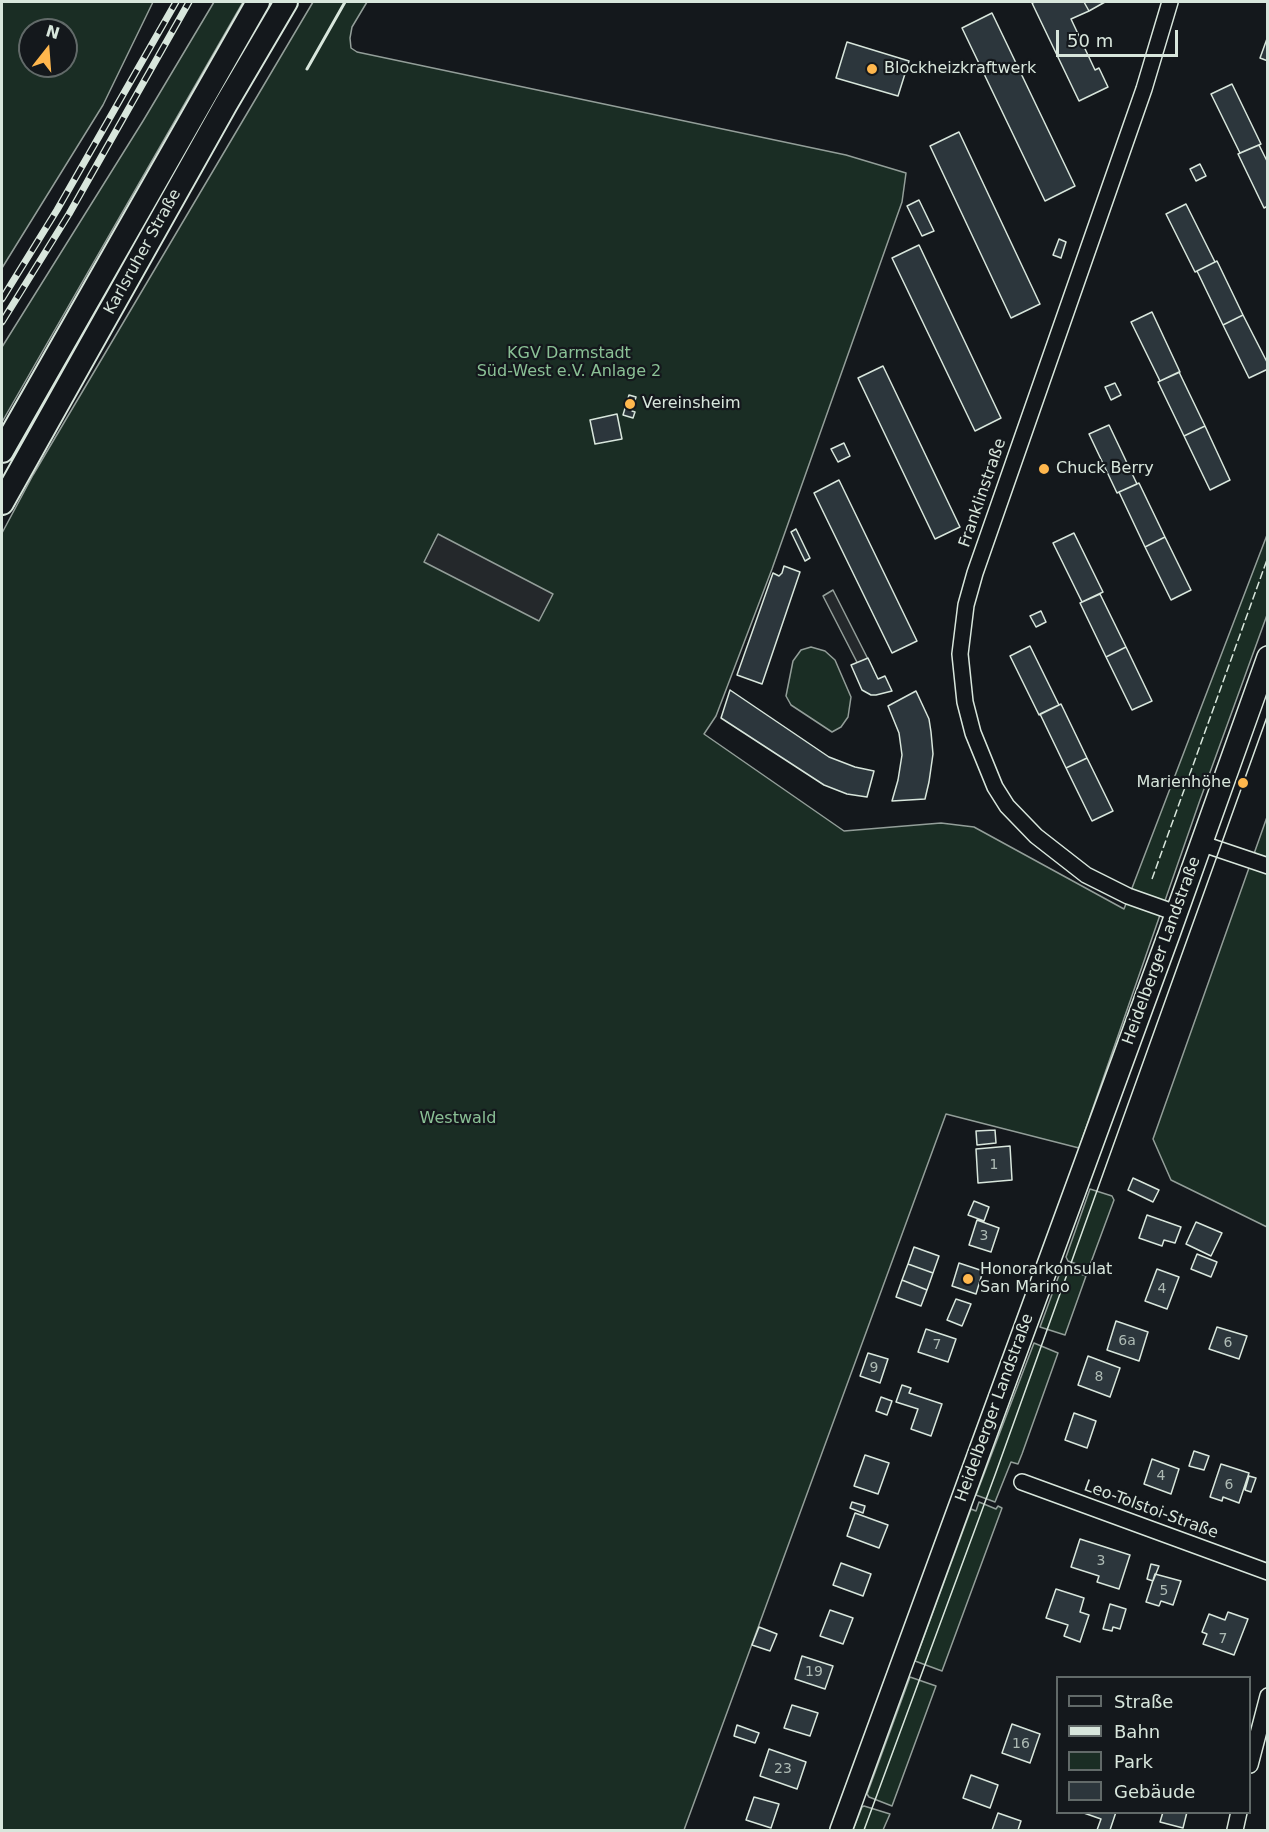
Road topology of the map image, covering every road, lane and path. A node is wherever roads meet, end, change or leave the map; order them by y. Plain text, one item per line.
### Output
1 (258, 2) edge
2 (286, 2) edge
3 (1170, 2) edge
4 (2, 451) edge
5 (2, 503) edge
6 (1268, 657) edge
7 (1200, 843) junction
8 (1268, 866) edge
9 (1176, 913) junction
10 (1022, 1482) dead end
11 (1268, 1572) edge
12 (1268, 1696) edge
13 (1251, 1761) edge
14 (1239, 1814) edge
15 (841, 1830) edge
16 (1235, 1830) edge

1 - 4 main road, Karlsruher Straße
2 - 5 main road, Karlsruher Straße
3 - 9 street, Franklinstraße
6 - 7 street, Heidelberger Landstraße
7 - 8 street
7 - 9 street, Heidelberger Landstraße
9 - 15 street, Heidelberger Landstraße
10 - 11 street, Leo-Tolstoi-Straße
12 - 13 street
14 - 16 street

